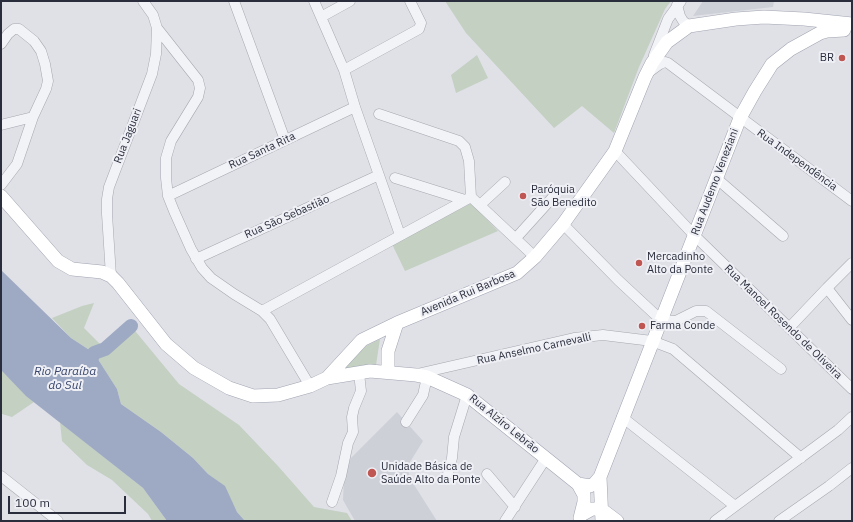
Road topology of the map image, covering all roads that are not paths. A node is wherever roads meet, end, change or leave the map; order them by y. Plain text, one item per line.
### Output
1 (143, 1) edge
2 (234, 1) edge
3 (314, 1) edge
4 (350, 1) edge
5 (410, 1) edge
6 (679, 3) edge
7 (321, 17) junction
8 (804, 19) junction
9 (846, 24) edge
10 (690, 26) junction
11 (157, 28) junction
12 (852, 32) edge
13 (804, 41) junction
14 (1, 44) edge
15 (652, 62) junction
16 (344, 70) junction
17 (646, 75) junction
18 (355, 106) junction
19 (379, 114) dead end
20 (33, 117) junction
21 (740, 118) junction
22 (1, 125) edge
23 (286, 140) junction
24 (615, 151) junction
25 (379, 175) junction
26 (395, 178) dead end
27 (716, 178) junction
28 (505, 182) dead end
29 (1, 184) edge
30 (1, 196) edge
31 (168, 196) junction
32 (553, 197) dead end
33 (468, 198) junction
34 (852, 201) edge
35 (480, 205) junction
36 (563, 224) junction
37 (400, 235) junction
38 (694, 235) junction
39 (783, 236) dead end
40 (516, 238) junction
41 (534, 257) junction
42 (196, 259) junction
43 (852, 264) edge
44 (111, 276) junction
45 (827, 288) junction
46 (262, 311) junction
47 (661, 320) junction
48 (852, 320) edge
49 (397, 323) junction
50 (789, 328) junction
51 (652, 341) junction
52 (781, 369) dead end
53 (388, 372) junction
54 (359, 373) junction
55 (421, 376) junction
56 (327, 378) junction
57 (310, 386) junction
58 (852, 389) edge
59 (467, 395) junction
60 (622, 417) junction
61 (852, 417) edge
62 (406, 422) dead end
63 (546, 458) junction
64 (801, 458) junction
65 (852, 468) edge
66 (448, 474) dead end
67 (487, 474) dead end
68 (1, 476) edge
69 (600, 478) junction
70 (578, 484) junction
71 (332, 502) dead end
72 (735, 506) junction
73 (515, 507) junction
74 (602, 515) edge
75 (580, 518) edge
76 (58, 521) edge
77 (506, 521) edge
78 (617, 521) edge
79 (715, 521) edge
80 (779, 521) edge

1 - 11 street, Rua Jaguari
2 - 23 street
3 - 7 street
4 - 7 street
5 - 16 street
6 - 10 street
6 - 15 street
7 - 16 street
8 - 9 main road, Avenida Rui Barbosa
8 - 10 main road, Avenida Rui Barbosa
8 - 13 main road
10 - 15 main road, Avenida Rui Barbosa
11 - 31 street
11 - 44 street, Rua Jaguari
12 - 13 main road, Rua Audemo Veneziani
13 - 21 main road, Rua Audemo Veneziani
14 - 20 street
15 - 17 main road, Avenida Rui Barbosa
16 - 18 street
17 - 21 street, Rua Independência
17 - 24 main road, Avenida Rui Barbosa
18 - 23 street, Rua Santa Rita
18 - 25 street
19 - 33 street
20 - 22 street
20 - 29 street
21 - 27 main road, Rua Audemo Veneziani
21 - 34 street, Rua Independência
23 - 31 street, Rua Santa Rita
24 - 36 main road, Avenida Rui Barbosa
24 - 38 street, Rua Manoel Rosendo de Oliveira
25 - 37 street
25 - 42 street, Rua São Sebastião
26 - 33 street
27 - 38 main road, Rua Audemo Veneziani
27 - 39 street
28 - 35 street
30 - 44 main road
31 - 42 street
32 - 40 street
33 - 35 street
33 - 37 street
35 - 40 street
36 - 41 main road, Avenida Rui Barbosa
36 - 47 street
37 - 46 street
38 - 47 main road, Rua Audemo Veneziani
38 - 50 street, Rua Manoel Rosendo de Oliveira
40 - 41 street
41 - 49 main road, Avenida Rui Barbosa
42 - 46 street
43 - 45 street
44 - 57 main road, Avenida Rui Barbosa
45 - 48 street
45 - 50 street
46 - 57 street
47 - 51 main road, Rua Audemo Veneziani
47 - 52 street
49 - 53 main road
49 - 56 main road, Avenida Rui Barbosa
50 - 58 street, Rua Manoel Rosendo de Oliveira
51 - 55 street, Rua Anselmo Carnevalli
51 - 60 main road, Rua Audemo Veneziani
51 - 64 street, Rua Anselmo Carnevalli
53 - 54 main road, Rua Alzíro Lebrão
53 - 55 main road, Rua Alzíro Lebrão
54 - 56 main road, Rua Alzíro Lebrão
54 - 71 street
55 - 59 main road, Rua Alzíro Lebrão
55 - 62 street
56 - 57 main road, Avenida Rui Barbosa
59 - 63 main road, Rua Alzíro Lebrão
59 - 66 street
60 - 69 main road, Rua Audemo Veneziani
60 - 72 street
61 - 64 street
63 - 70 main road, Rua Alzíro Lebrão
63 - 73 street
64 - 72 street
65 - 80 street
67 - 73 street
68 - 76 street
69 - 70 main road
69 - 74 main road, Rua Audemo Veneziani
70 - 75 main road
72 - 79 street
73 - 77 street
74 - 75 main road
74 - 78 main road

